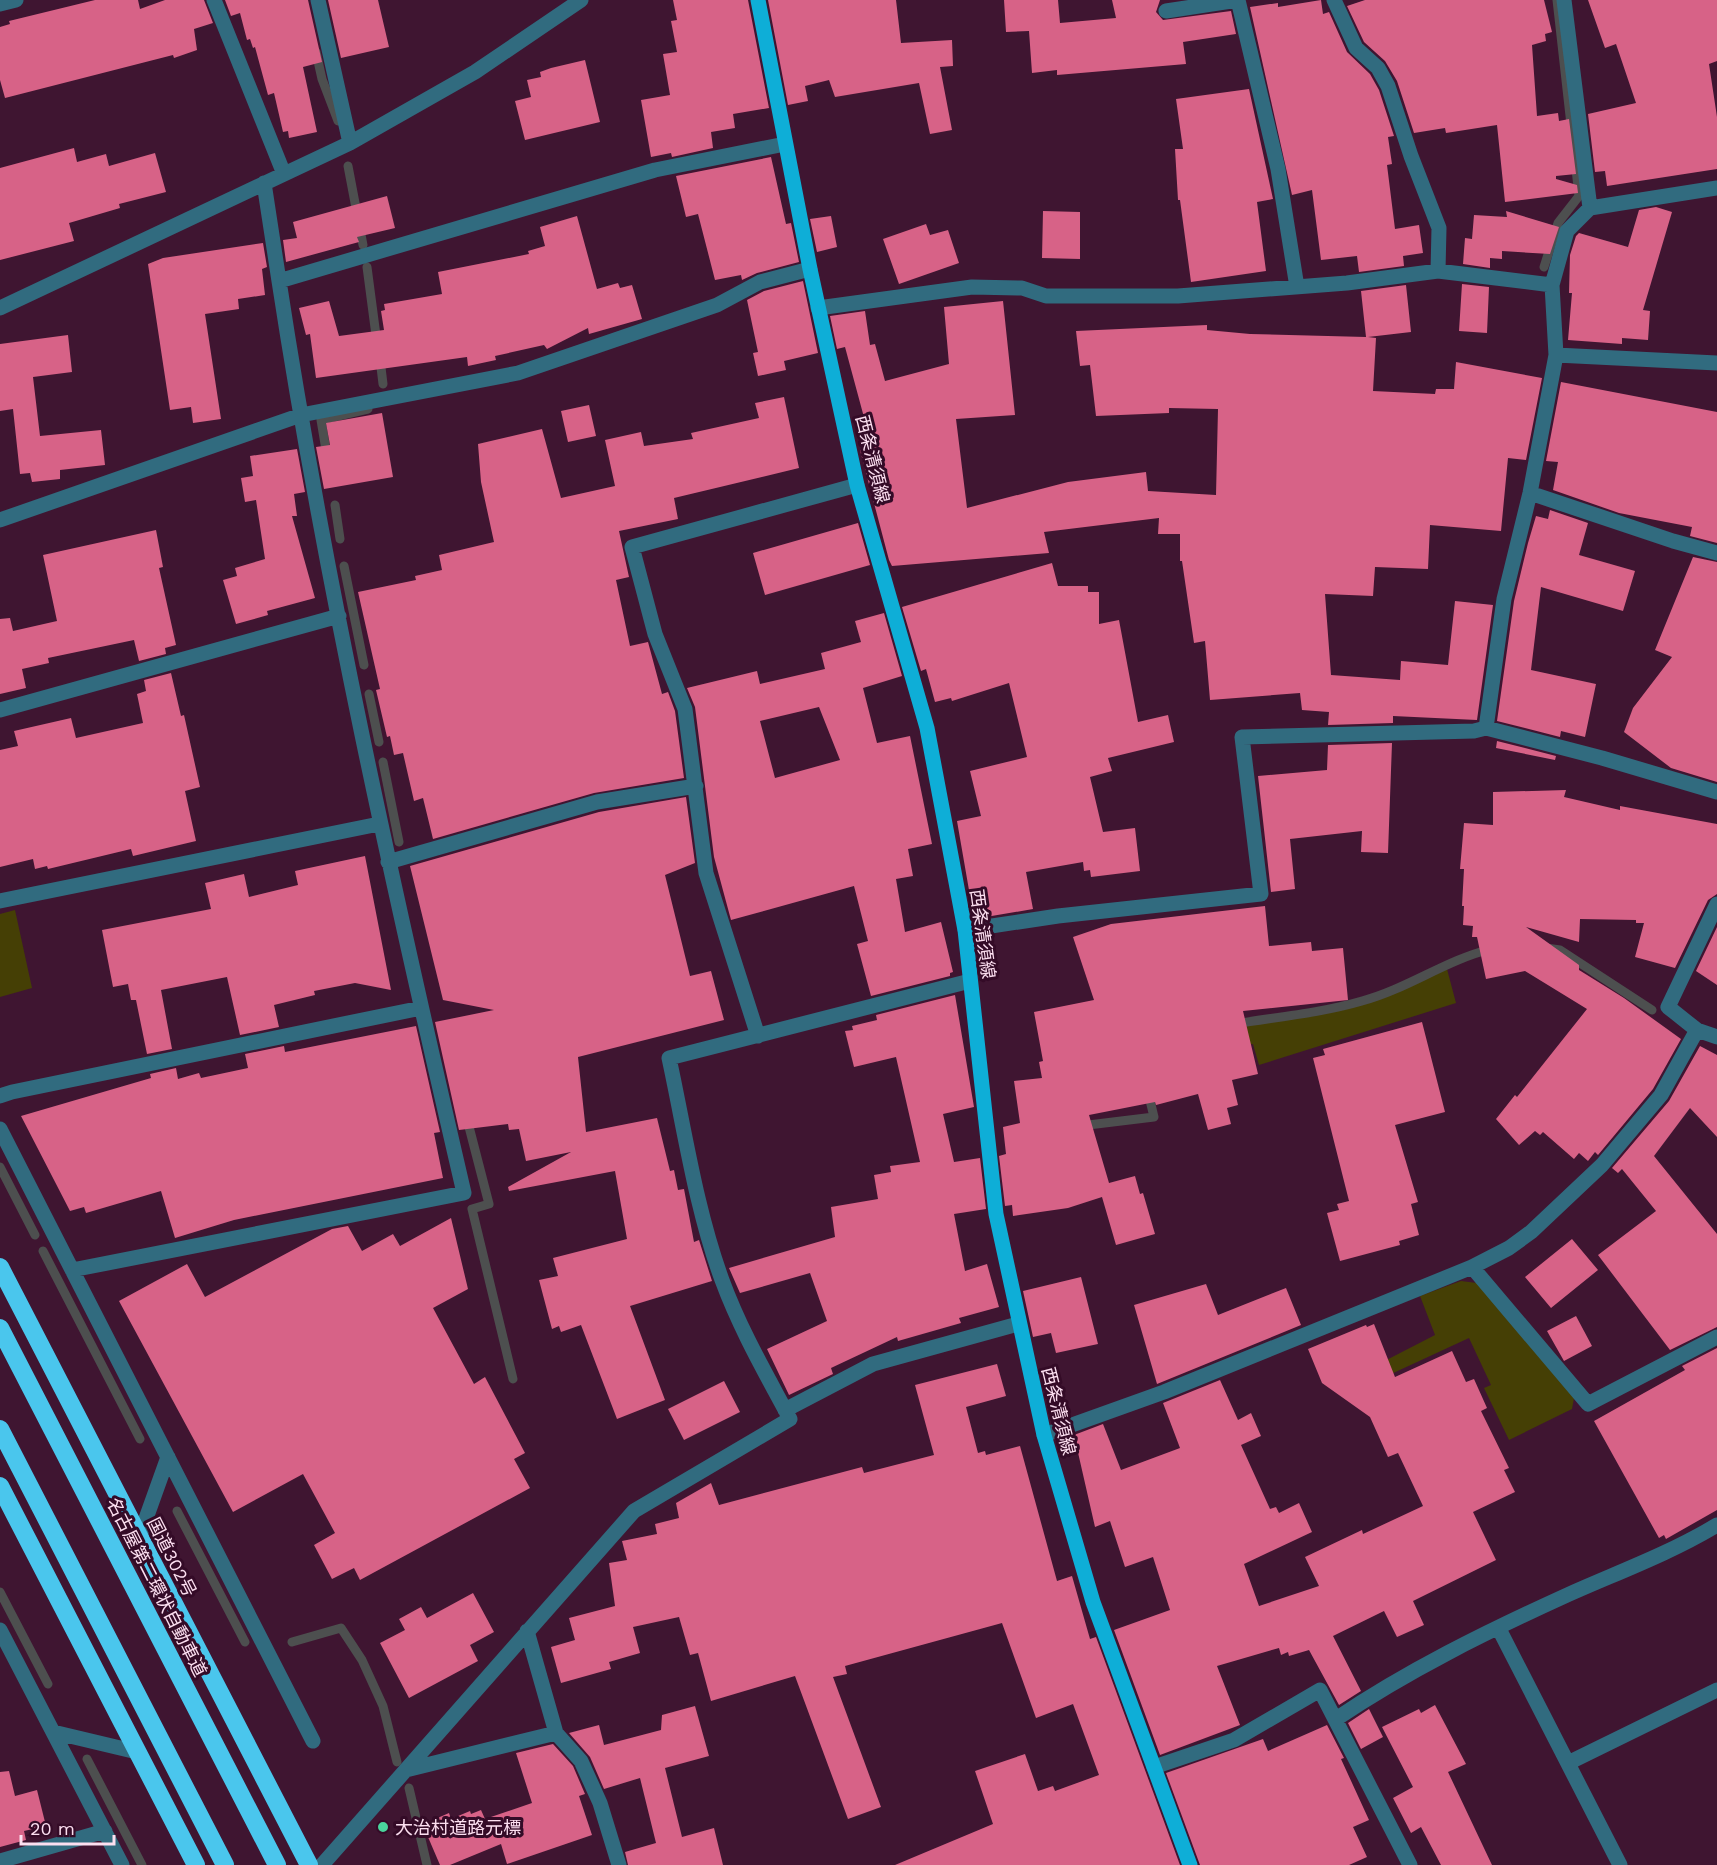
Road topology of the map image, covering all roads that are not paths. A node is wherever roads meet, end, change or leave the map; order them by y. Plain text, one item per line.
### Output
1 (16, 0) edge
2 (214, 0) edge
3 (318, 0) edge
4 (581, 0) edge
5 (758, 0) edge
6 (1238, 0) edge
7 (1334, 0) edge
8 (1564, 0) edge
9 (0, 4) edge
10 (1166, 11) dead end
11 (350, 142) junction
12 (785, 144) junction
13 (284, 174) junction
14 (264, 183) junction
15 (1717, 188) edge
16 (1590, 208) junction
17 (810, 269) junction
18 (1438, 271) junction
19 (279, 281) junction
20 (1552, 285) junction
21 (1297, 287) junction
22 (0, 308) edge
23 (818, 308) junction
24 (1556, 355) junction
25 (1717, 363) edge
26 (301, 415) junction
27 (857, 485) junction
28 (1530, 493) junction
29 (0, 520) edge
30 (1717, 553) edge
31 (339, 616) junction
32 (0, 710) edge
33 (1485, 728) junction
34 (696, 786) junction
35 (1717, 792) edge
36 (379, 824) junction
37 (388, 862) junction
38 (0, 900) edge
39 (1717, 904) edge
40 (965, 930) junction
41 (970, 981) junction
42 (421, 1008) junction
43 (1697, 1030) junction
44 (758, 1036) junction
45 (1717, 1037) edge
46 (0, 1096) edge
47 (0, 1129) edge
48 (0, 1267) edge
49 (1472, 1267) junction
50 (72, 1270) junction
51 (1018, 1324) junction
52 (0, 1328) edge
53 (1717, 1337) edge
54 (785, 1410) junction
55 (0, 1429) edge
56 (1044, 1435) junction
57 (168, 1457) junction
58 (0, 1486) edge
59 (1717, 1525) edge
60 (139, 1538) junction
61 (1499, 1629) junction
62 (0, 1630) edge
63 (527, 1631) junction
64 (1717, 1690) edge
65 (1336, 1719) junction
66 (53, 1732) junction
67 (556, 1733) junction
68 (313, 1741) dead end
69 (137, 1752) junction
70 (1568, 1762) junction
71 (1154, 1767) junction
72 (406, 1770) junction
73 (105, 1831) junction
74 (0, 1861) edge
75 (122, 1865) edge
76 (196, 1865) edge
77 (225, 1865) edge
78 (277, 1865) edge
79 (309, 1865) edge
80 (321, 1865) edge
81 (619, 1865) edge
82 (1190, 1865) edge
83 (1410, 1865) edge
84 (1620, 1865) edge

1 - 9 street
2 - 13 street
3 - 11 street
4 - 11 street
5 - 12 main road, 西条清須線
6 - 10 street
6 - 21 street
7 - 18 street
8 - 16 street
11 - 13 street
12 - 17 main road, 西条清須線
12 - 19 street
13 - 14 street
14 - 19 street
14 - 22 street
15 - 16 street
16 - 20 street
17 - 23 main road, 西条清須線
17 - 26 street
18 - 20 street
18 - 21 street
19 - 26 street
20 - 24 street
21 - 23 street
23 - 27 main road, 西条清須線
24 - 25 street
24 - 28 street
26 - 29 street
26 - 31 street
27 - 34 street
27 - 40 main road, 西条清須線
28 - 30 street
28 - 33 street
31 - 32 street
31 - 36 street
33 - 35 street
33 - 40 street
34 - 37 street
34 - 44 street
36 - 37 street
36 - 38 street
37 - 42 street
39 - 43 street
40 - 41 main road, 西条清須線
41 - 44 street
41 - 51 main road, 西条清須線
42 - 46 street
42 - 50 street
43 - 45 street
43 - 49 street
44 - 54 street
47 - 50 street
48 - 60 highway, 国道302号
49 - 53 street
49 - 56 street
50 - 57 street
51 - 54 street
51 - 56 main road, 西条清須線
52 - 78 highway, 名古屋第二環状自動車道
54 - 63 street
55 - 77 highway
56 - 71 main road, 西条清須線
57 - 60 street
57 - 68 street
58 - 69 highway
59 - 61 street
60 - 79 highway, 国道302号
61 - 65 street
61 - 70 street
62 - 66 street
63 - 67 street
63 - 72 street
64 - 70 street
65 - 71 street
65 - 83 street
66 - 69 street
66 - 73 street
67 - 72 street
67 - 81 street
69 - 76 highway
70 - 84 street
71 - 82 main road, 西条清須線
72 - 80 street
73 - 74 street
73 - 75 street

